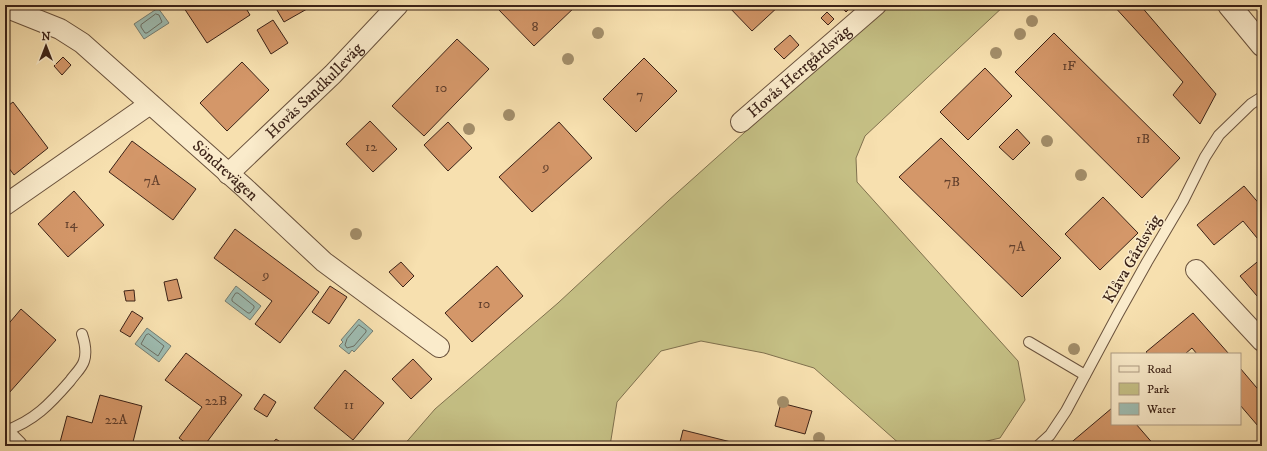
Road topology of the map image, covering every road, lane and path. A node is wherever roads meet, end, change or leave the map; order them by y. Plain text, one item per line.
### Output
1 (398, 5) edge
2 (876, 5) edge
3 (1229, 5) edge
4 (5, 8) edge
5 (1262, 45) edge
6 (1262, 97) edge
7 (150, 104) junction
8 (741, 122) dead end
9 (228, 174) junction
10 (5, 205) edge
11 (1196, 270) dead end
12 (82, 334) dead end
13 (1262, 341) edge
14 (1029, 342) dead end
15 (439, 347) dead end
16 (1085, 375) junction
17 (5, 432) edge
18 (17, 446) edge
19 (1038, 446) edge

1 - 9 street, Hovås Sandkulleväg
2 - 8 street, Hovås Herrgårdsväg
3 - 5 street
4 - 7 street, Söndrevägen
6 - 16 lane, Klåva Gårdsväg
7 - 9 street, Söndrevägen
7 - 10 street
9 - 15 street, Söndrevägen
11 - 13 street
12 - 17 lane
14 - 16 lane
16 - 19 lane, Klåva Gårdsväg
17 - 18 street

